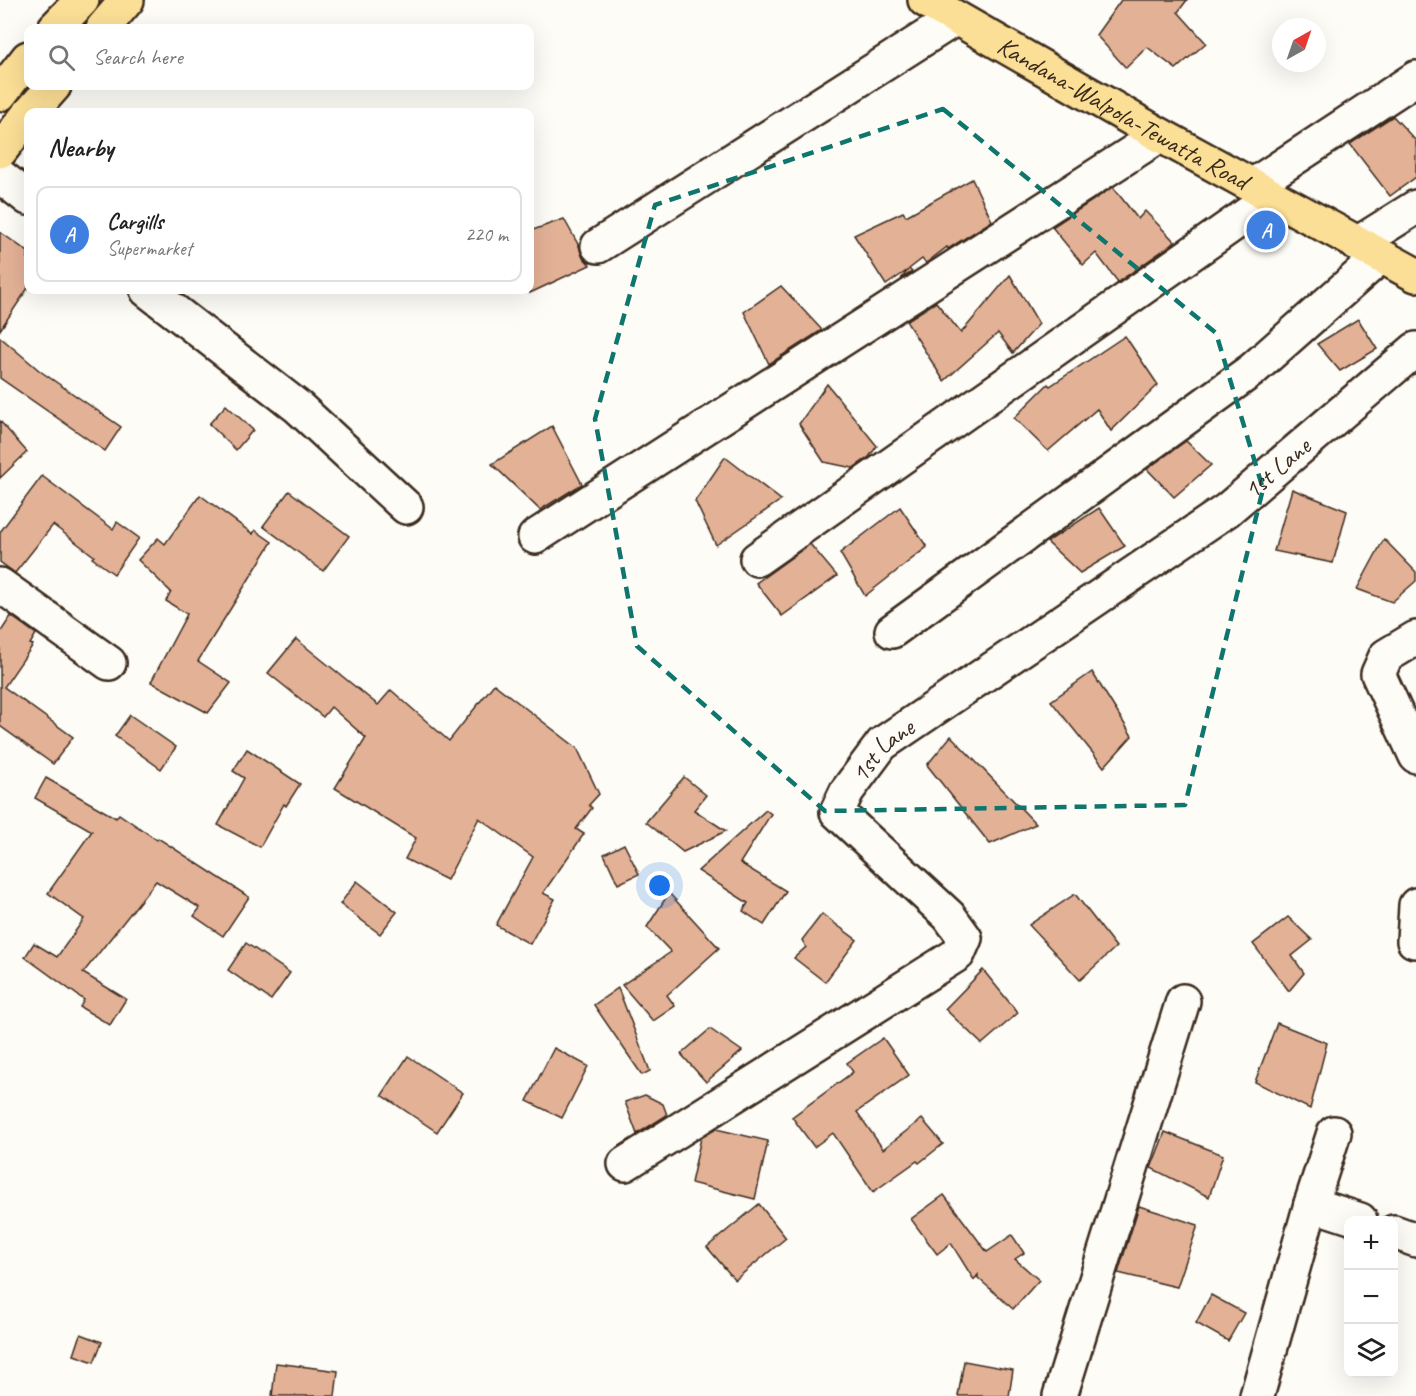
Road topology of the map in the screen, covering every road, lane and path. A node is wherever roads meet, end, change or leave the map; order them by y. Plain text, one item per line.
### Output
1 (81, 0) edge
2 (128, 0) edge
3 (925, 0) edge
4 (956, 18) junction
5 (59, 24) edge
6 (107, 24) edge
7 (24, 63) edge
8 (1416, 78) edge
9 (51, 90) edge
10 (0, 94) edge
11 (35, 108) edge
12 (24, 121) edge
13 (1160, 135) junction
14 (0, 151) edge
15 (0, 176) edge
16 (1262, 191) junction
17 (24, 195) edge
18 (1416, 207) edge
19 (598, 246) dead end
20 (1369, 250) junction
21 (1416, 275) edge
22 (152, 294) edge
23 (1416, 349) edge
24 (406, 507) dead end
25 (535, 537) dead end
26 (757, 559) dead end
27 (0, 585) edge
28 (892, 631) dead end
29 (1416, 638) edge
30 (109, 663) dead end
31 (1416, 756) edge
32 (1416, 905) edge
33 (1414, 941) dead end
34 (1183, 1001) dead end
35 (1335, 1133) dead end
36 (625, 1164) dead end
37 (1311, 1204) junction
38 (1346, 1216) edge
39 (1398, 1233) edge
40 (1416, 1240) edge
41 (1060, 1396) edge
42 (1257, 1396) edge

1 - 5 main road
2 - 6 main road
3 - 4 main road, Kandana-Walpola-Tewatta Road
4 - 13 main road, Kandana-Walpola-Tewatta Road
4 - 19 street
7 - 10 main road
8 - 16 street
9 - 11 main road
12 - 14 main road
13 - 16 main road, Kandana-Walpola-Tewatta Road
13 - 25 street
15 - 17 street
16 - 20 main road, Kandana-Walpola-Tewatta Road
16 - 26 street
18 - 20 street
20 - 21 main road, Kandana-Walpola-Tewatta Road
20 - 28 street
22 - 24 street
23 - 36 street, 1st Lane
27 - 30 street
29 - 31 street
32 - 33 street
34 - 41 street
35 - 37 street
37 - 38 street
37 - 42 street
39 - 40 street

